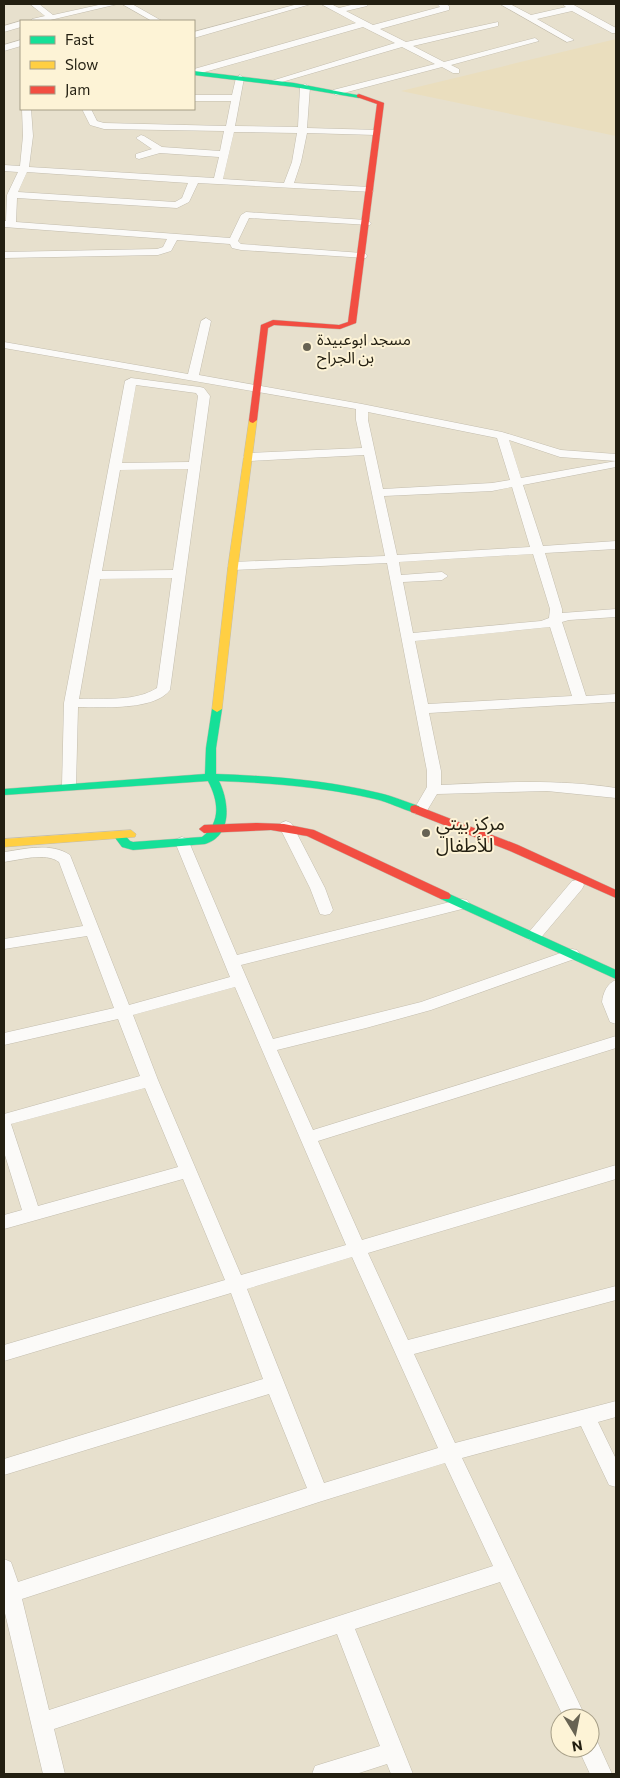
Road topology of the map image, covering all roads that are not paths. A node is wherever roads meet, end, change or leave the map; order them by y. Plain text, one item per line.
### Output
1 (34, 4) edge
2 (114, 4) edge
3 (126, 4) edge
4 (307, 4) edge
5 (325, 4) edge
6 (364, 4) edge
7 (441, 4) edge
8 (504, 4) edge
9 (100, 5) edge
10 (570, 6) edge
11 (338, 10) junction
12 (79, 12) junction
13 (51, 18) junction
14 (529, 18) junction
15 (40, 20) edge
16 (88, 20) edge
17 (156, 20) edge
18 (20, 24) edge
19 (495, 24) dead end
20 (368, 26) junction
21 (4, 29) edge
22 (615, 31) dead end
23 (195, 35) edge
24 (570, 40) dead end
25 (534, 41) dead end
26 (20, 43) edge
27 (404, 44) junction
28 (4, 48) edge
29 (20, 52) edge
30 (441, 64) junction
31 (456, 71) dead end
32 (195, 72) edge
33 (195, 72) edge
34 (240, 78) junction
35 (272, 82) junction
36 (305, 87) junction
37 (336, 92) junction
38 (195, 98) edge
39 (236, 98) junction
40 (26, 110) edge
41 (88, 110) edge
42 (142, 127) junction
43 (230, 129) junction
44 (304, 130) junction
45 (376, 132) junction
46 (141, 138) junction
47 (160, 150) junction
48 (224, 154) junction
49 (139, 156) junction
50 (4, 168) edge
51 (24, 169) junction
52 (137, 176) junction
53 (194, 180) junction
54 (217, 182) junction
55 (288, 186) junction
56 (370, 190) junction
57 (12, 195) junction
58 (366, 223) junction
59 (7, 225) edge
60 (174, 236) junction
61 (233, 240) junction
62 (4, 255) edge
63 (362, 256) junction
64 (206, 321) dead end
65 (4, 345) edge
66 (134, 367) junction
67 (193, 377) junction
68 (131, 381) junction
69 (258, 388) junction
70 (362, 407) junction
71 (502, 435) junction
72 (368, 451) junction
73 (249, 457) junction
74 (616, 457) edge
75 (616, 464) edge
76 (195, 465) junction
77 (116, 467) junction
78 (517, 484) junction
79 (376, 493) junction
80 (616, 545) edge
81 (539, 550) junction
82 (392, 559) junction
83 (233, 566) junction
84 (95, 574) junction
85 (179, 574) junction
86 (442, 576) dead end
87 (396, 579) junction
88 (616, 613) edge
89 (555, 621) junction
90 (407, 638) junction
91 (616, 698) edge
92 (580, 699) junction
93 (70, 703) junction
94 (421, 709) junction
95 (211, 777) junction
96 (70, 786) junction
97 (434, 790) junction
98 (4, 792) edge
99 (360, 793) junction
100 (616, 793) edge
101 (420, 810) junction
102 (286, 826) junction
103 (217, 828) junction
104 (118, 835) junction
105 (182, 842) junction
106 (4, 843) edge
107 (4, 856) edge
108 (577, 885) junction
109 (616, 894) edge
110 (616, 902) edge
111 (462, 904) junction
112 (324, 910) dead end
113 (92, 930) junction
114 (534, 936) junction
115 (4, 944) edge
116 (572, 954) junction
117 (231, 962) junction
118 (616, 975) edge
119 (238, 980) junction
120 (616, 986) edge
121 (123, 1012) junction
122 (616, 1018) edge
123 (4, 1039) edge
124 (616, 1042) edge
125 (266, 1046) junction
126 (150, 1080) junction
127 (4, 1120) edge
128 (4, 1126) edge
129 (308, 1138) junction
130 (616, 1165) edge
131 (188, 1171) junction
132 (616, 1172) edge
133 (32, 1214) junction
134 (4, 1222) edge
135 (355, 1245) junction
136 (235, 1281) junction
137 (616, 1293) edge
138 (4, 1344) edge
139 (403, 1349) junction
140 (4, 1352) edge
141 (274, 1384) junction
142 (616, 1409) edge
143 (586, 1418) junction
144 (451, 1453) junction
145 (4, 1467) edge
146 (616, 1479) edge
147 (319, 1493) junction
148 (4, 1568) edge
149 (505, 1571) junction
150 (7, 1595) edge
151 (343, 1623) junction
152 (569, 1708) edge
153 (41, 1723) junction
154 (393, 1752) junction
155 (594, 1758) edge
156 (54, 1774) edge
157 (324, 1774) edge
158 (402, 1774) edge
159 (601, 1774) edge

1 - 13 street
2 - 9 street
3 - 17 street
4 - 23 street
5 - 11 street
6 - 11 street
7 - 20 street
8 - 14 street
9 - 12 street
10 - 14 street
10 - 22 street
11 - 20 street
12 - 13 street
12 - 16 street
13 - 15 street
14 - 24 street
18 - 21 street
19 - 27 street
20 - 27 street
20 - 32 street
25 - 30 street
26 - 28 street
27 - 30 street
27 - 35 street
28 - 29 street
30 - 31 street
30 - 37 street
33 - 34 street
34 - 35 street
34 - 39 street
35 - 36 street
36 - 37 street
36 - 44 street
37 - 45 street
38 - 39 street
39 - 43 street
40 - 51 street
41 - 42 street
42 - 43 street
42 - 46 street
43 - 44 street
43 - 48 street
44 - 45 street
44 - 55 street
45 - 56 street
46 - 47 street
46 - 49 street
47 - 48 street
47 - 49 street
48 - 54 street
49 - 52 street
50 - 51 street
51 - 52 street
51 - 57 street
52 - 53 street
53 - 54 street
53 - 57 street
54 - 55 street
55 - 56 street
56 - 58 street
57 - 59 street
58 - 61 street
58 - 63 street
59 - 60 street
60 - 61 street
60 - 62 street
61 - 63 street
63 - 69 street
64 - 67 street
65 - 66 street
66 - 67 street
66 - 68 street
67 - 69 street
68 - 76 street
68 - 77 street
69 - 70 street
69 - 73 street
70 - 71 street
70 - 72 street
71 - 74 street
71 - 78 street
72 - 73 street
72 - 79 street
73 - 83 street
75 - 78 street
76 - 77 street
76 - 85 street
77 - 84 street
78 - 79 street
78 - 81 street
79 - 82 street
80 - 81 street
81 - 82 street
81 - 89 street
82 - 83 street
82 - 87 street
83 - 95 street
84 - 85 street
84 - 93 street
85 - 93 street
86 - 87 street
87 - 90 street
88 - 89 street
89 - 90 street
89 - 92 street
90 - 94 street
91 - 92 street
92 - 94 street
93 - 96 street
94 - 97 street
95 - 96 street
95 - 99 street
95 - 103 street
96 - 98 street
97 - 100 street
97 - 101 street
99 - 101 street
99 - 108 street
101 - 109 street
102 - 103 street
102 - 111 street
102 - 112 street
103 - 104 street
103 - 105 street
104 - 105 street
104 - 106 street
105 - 117 street
107 - 113 street
108 - 110 street
108 - 114 street
111 - 114 street
111 - 117 street
113 - 115 street
113 - 121 street
114 - 116 street
116 - 118 street
116 - 125 street
117 - 119 street
119 - 121 street
119 - 125 street
120 - 122 street
121 - 123 street
121 - 126 street
124 - 129 street
125 - 129 street
126 - 127 street
126 - 131 street
128 - 133 street
129 - 135 street
130 - 135 street
131 - 133 street
131 - 136 street
132 - 135 street
133 - 134 street
135 - 136 street
135 - 139 street
136 - 138 street
136 - 140 street
136 - 141 street
137 - 139 street
139 - 144 street
141 - 145 street
141 - 147 street
142 - 143 street
143 - 144 street
143 - 146 street
144 - 147 street
144 - 149 street
147 - 150 street
148 - 150 street
149 - 151 street
149 - 152 street
150 - 153 street
151 - 153 street
151 - 154 street
153 - 156 street
154 - 157 street
154 - 158 street
155 - 159 street

